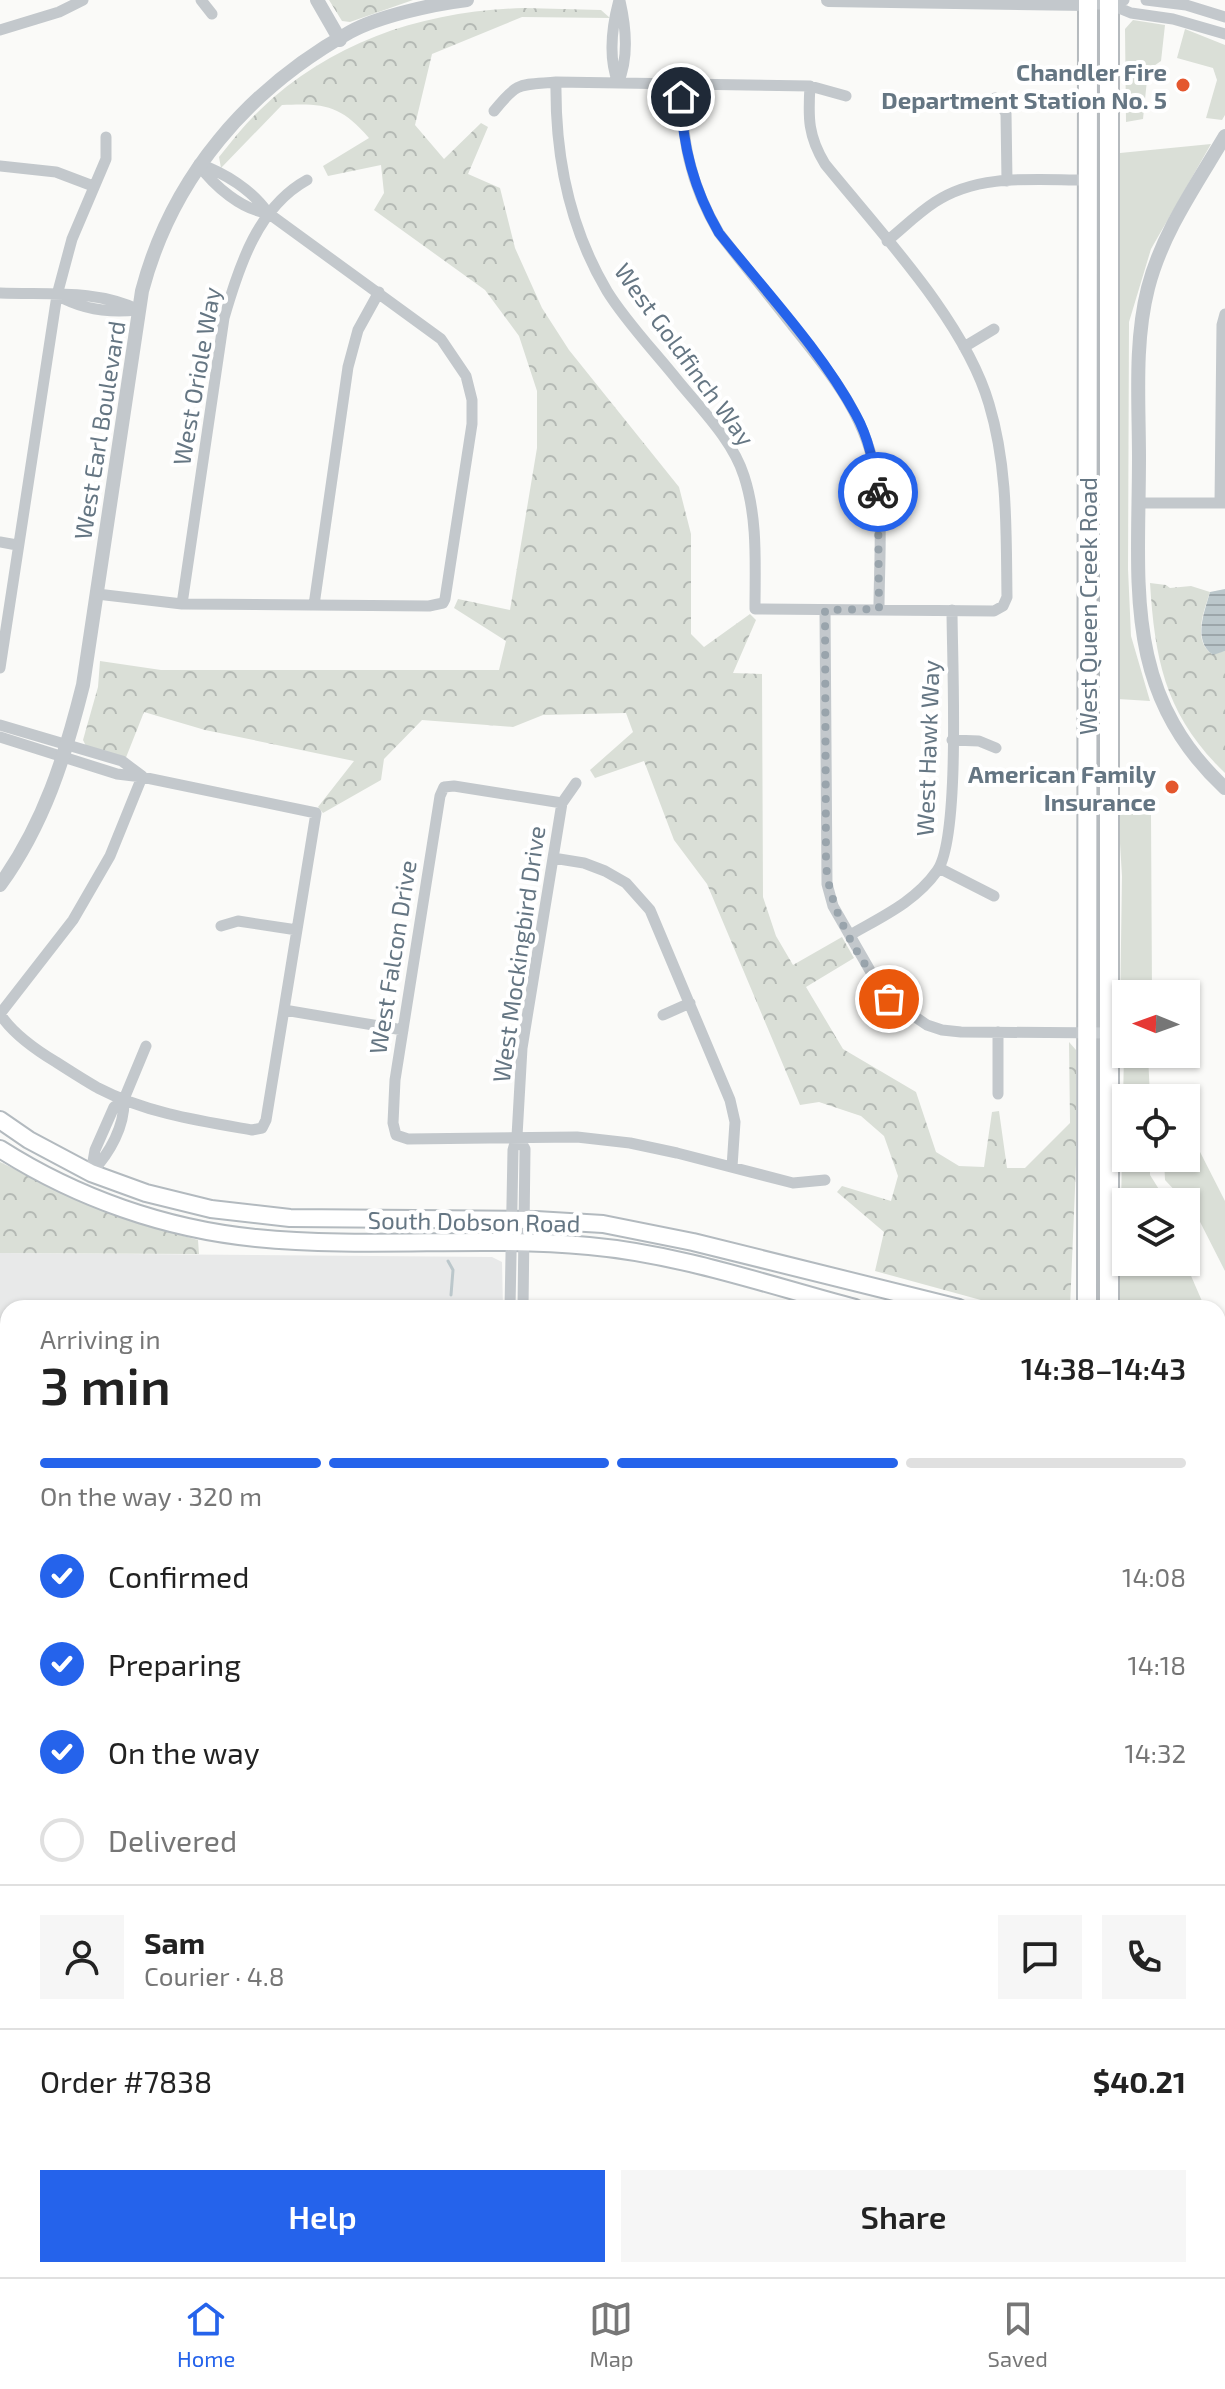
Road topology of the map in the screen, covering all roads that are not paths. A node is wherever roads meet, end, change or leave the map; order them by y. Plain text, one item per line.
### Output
1 (83, 0) edge
2 (201, 0) edge
3 (317, 0) edge
4 (467, 0) edge
5 (620, 0) edge
6 (828, 0) edge
7 (1146, 0) edge
8 (1114, 1) edge
9 (1088, 2) edge
10 (212, 14) dead end
11 (1225, 17) edge
12 (0, 30) edge
13 (1225, 34) edge
14 (340, 40) junction
15 (556, 82) junction
16 (681, 82) junction
17 (618, 83) junction
18 (810, 86) junction
19 (846, 96) dead end
20 (995, 98) dead end
21 (494, 111) dead end
22 (1225, 136) edge
23 (106, 137) dead end
24 (199, 164) junction
25 (0, 166) edge
26 (307, 180) dead end
27 (1086, 180) junction
28 (1007, 181) junction
29 (93, 186) junction
30 (268, 213) junction
31 (887, 241) junction
32 (379, 292) junction
33 (0, 293) edge
34 (57, 295) junction
35 (139, 310) junction
36 (1225, 314) edge
37 (994, 329) dead end
38 (964, 347) junction
39 (1139, 503) junction
40 (1223, 503) edge
41 (0, 542) edge
42 (17, 545) junction
43 (97, 594) junction
44 (182, 604) junction
45 (314, 605) junction
46 (879, 609) junction
47 (825, 610) junction
48 (952, 610) junction
49 (0, 668) edge
50 (1087, 709) junction
51 (0, 725) edge
52 (0, 737) edge
53 (952, 740) junction
54 (996, 748) dead end
55 (66, 751) junction
56 (142, 777) junction
57 (576, 783) dead end
58 (1225, 788) edge
59 (1109, 792) junction
60 (562, 803) junction
61 (553, 858) junction
62 (939, 868) junction
63 (0, 885) edge
64 (994, 896) dead end
65 (221, 926) dead end
66 (297, 930) junction
67 (850, 935) junction
68 (690, 1003) junction
69 (284, 1010) junction
70 (0, 1014) edge
71 (663, 1015) dead end
72 (403, 1030) junction
73 (998, 1032) junction
74 (1087, 1033) junction
75 (1109, 1033) junction
76 (146, 1046) dead end
77 (998, 1094) dead end
78 (124, 1099) junction
79 (0, 1120) edge
80 (517, 1136) junction
81 (0, 1149) edge
82 (732, 1167) junction
83 (91, 1173) junction
84 (825, 1180) dead end
85 (518, 1220) junction
86 (517, 1243) junction
87 (511, 1300) edge
88 (522, 1300) edge
89 (824, 1300) edge
90 (926, 1300) edge
91 (1087, 1300) edge
92 (1109, 1300) edge

1 - 12 street
2 - 10 street
3 - 14 street
4 - 14 street, West Earl Boulevard
5 - 17 street
6 - 9 street
7 - 11 street
8 - 9 street
8 - 13 street
8 - 59 main road, West Queen Creek Road
9 - 27 main road, West Queen Creek Road
14 - 24 street, West Earl Boulevard
15 - 17 street
15 - 21 street
15 - 47 street, West Goldfinch Way
16 - 17 street
16 - 18 street
16 - 46 street
18 - 19 street
18 - 31 street
20 - 28 street
22 - 39 street
23 - 29 street
24 - 30 street
24 - 35 street, West Earl Boulevard
25 - 29 street
26 - 30 street, West Oriole Way
27 - 28 street
27 - 50 main road, West Queen Creek Road
28 - 31 street
29 - 34 street
30 - 32 street
30 - 44 street, West Oriole Way
31 - 38 street
32 - 45 street
32 - 45 street
33 - 34 street
34 - 35 street
34 - 42 street
35 - 43 street, West Earl Boulevard
36 - 40 street
37 - 38 street
38 - 48 street
39 - 40 street
39 - 58 street
41 - 42 street
42 - 49 street
43 - 44 street
43 - 55 street, West Earl Boulevard
44 - 45 street
46 - 47 street
46 - 48 street
47 - 67 street
48 - 53 street, West Hawk Way
50 - 59 main road
50 - 74 main road, West Queen Creek Road
51 - 55 street
52 - 55 street
53 - 54 street
53 - 62 street, West Hawk Way
55 - 56 street
55 - 63 street, West Earl Boulevard
56 - 66 street
56 - 70 street
57 - 60 street, West Mockingbird Drive
59 - 75 main road, West Queen Creek Road
60 - 61 street, West Mockingbird Drive
60 - 72 street, West Falcon Drive
61 - 68 street
61 - 80 street, West Mockingbird Drive
62 - 64 street
62 - 67 street, West Hawk Way
65 - 66 street
66 - 69 street
67 - 73 street
68 - 71 street
68 - 82 street
69 - 72 street
69 - 78 street
70 - 78 street
72 - 80 street, West Falcon Drive
73 - 74 street
73 - 77 street
74 - 75 street
74 - 91 main road, West Queen Creek Road
75 - 92 main road, West Queen Creek Road
76 - 78 street
78 - 83 street
79 - 83 main road, South Dobson Road
80 - 82 street
80 - 85 street, West Mockingbird Drive
81 - 86 main road, South Dobson Road
82 - 84 street
83 - 85 main road, South Dobson Road
85 - 86 street, West Mockingbird Drive
85 - 90 main road, South Dobson Road
86 - 87 street, West Mockingbird Drive
86 - 88 street, West Mockingbird Drive
86 - 89 main road, South Dobson Road

